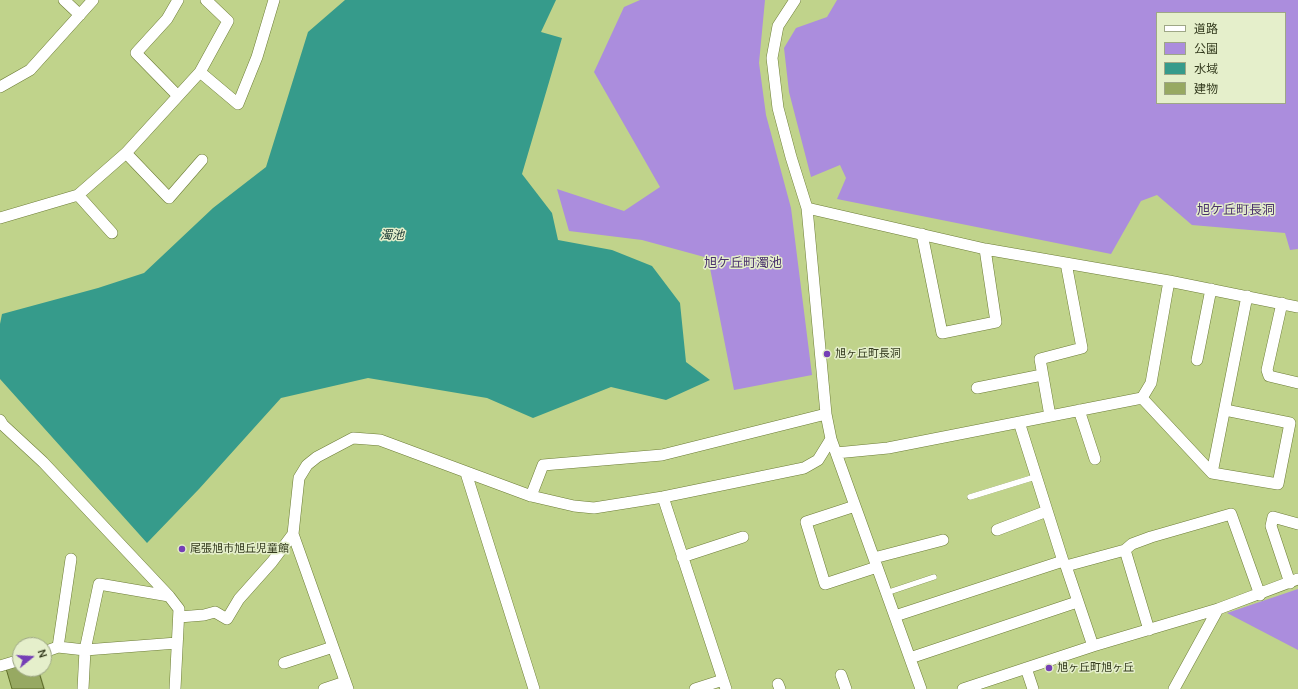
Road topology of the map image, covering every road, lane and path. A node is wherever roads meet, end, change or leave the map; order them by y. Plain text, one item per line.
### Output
1 (64, 0) edge
2 (93, 0) edge
3 (178, 0) edge
4 (206, 0) edge
5 (274, 0) edge
6 (795, 0) edge
7 (80, 15) junction
8 (200, 72) junction
9 (0, 87) edge
10 (178, 96) junction
11 (126, 153) junction
12 (202, 160) dead end
13 (78, 195) junction
14 (807, 208) junction
15 (0, 218) edge
16 (112, 233) dead end
17 (922, 234) junction
18 (985, 249) junction
19 (1066, 263) junction
20 (1169, 281) junction
21 (1211, 289) junction
22 (1247, 296) junction
23 (1282, 303) junction
24 (1298, 307) edge
25 (1197, 360) dead end
26 (1042, 375) junction
27 (1298, 383) edge
28 (978, 388) dead end
29 (1142, 398) junction
30 (1079, 410) junction
31 (1225, 410) junction
32 (826, 414) junction
33 (1050, 416) junction
34 (0, 420) edge
35 (1019, 422) junction
36 (831, 439) junction
37 (836, 453) junction
38 (1095, 460) dead end
39 (466, 473) junction
40 (1212, 473) junction
41 (1035, 476) junction
42 (531, 496) junction
43 (663, 497) junction
44 (970, 497) dead end
45 (855, 506) junction
46 (1047, 511) junction
47 (1298, 524) edge
48 (997, 530) dead end
49 (293, 534) junction
50 (743, 538) dead end
51 (943, 540) dead end
52 (1125, 550) junction
53 (682, 557) junction
54 (71, 559) dead end
55 (876, 562) junction
56 (1064, 563) junction
57 (934, 576) dead end
58 (1294, 581) edge
59 (886, 593) junction
60 (1260, 595) junction
61 (169, 596) junction
62 (1077, 602) junction
63 (1218, 609) junction
64 (895, 616) junction
65 (179, 617) junction
66 (1149, 630) junction
67 (177, 644) junction
68 (1093, 646) junction
69 (58, 647) junction
70 (333, 647) junction
71 (52, 649) edge
72 (85, 650) junction
73 (910, 658) junction
74 (12, 662) edge
75 (284, 663) dead end
76 (0, 666) edge
77 (1026, 668) junction
78 (841, 675) dead end
79 (724, 684) edge
80 (347, 685) edge
81 (83, 689) edge
82 (175, 689) edge
83 (324, 689) edge
84 (534, 689) edge
85 (694, 689) edge
86 (846, 689) edge
87 (921, 689) edge
88 (963, 689) edge
89 (1033, 689) edge
90 (1174, 689) edge

1 - 7 street
2 - 7 street
3 - 10 street
4 - 8 street
5 - 8 street
6 - 14 street
7 - 9 street
8 - 10 street
10 - 11 street
11 - 12 street
11 - 13 street
13 - 15 street
13 - 16 street
14 - 17 street
14 - 32 street
17 - 18 street
17 - 18 street
18 - 19 street
19 - 20 street
19 - 26 street
20 - 21 street
20 - 29 street
21 - 22 street
21 - 25 street
22 - 23 street
22 - 31 street
23 - 24 street
23 - 27 street
26 - 28 street
26 - 33 street
29 - 30 street
29 - 40 street
30 - 33 street
30 - 38 street
31 - 40 street
31 - 40 street
32 - 36 street
32 - 42 street
33 - 35 street
34 - 61 street
35 - 37 street
35 - 41 street
36 - 37 street
36 - 43 street
37 - 45 street
39 - 42 street
39 - 49 street
39 - 84 street
41 - 44 lane
41 - 46 street
42 - 43 street
43 - 53 street
45 - 55 street
45 - 55 street
46 - 48 street
46 - 56 street
47 - 58 street
49 - 65 street
49 - 70 street
50 - 53 street
51 - 55 street
52 - 56 street
52 - 60 street
52 - 66 street
53 - 79 street
54 - 69 street
55 - 59 street
56 - 62 street
56 - 64 street
57 - 59 lane
58 - 60 street
59 - 64 street
60 - 63 street
61 - 65 street
61 - 72 street
62 - 68 street
62 - 73 street
63 - 66 street
63 - 90 street
64 - 73 street
65 - 67 street
66 - 68 street
67 - 72 street
67 - 82 street
68 - 77 street
69 - 71 street
69 - 72 street
70 - 75 street
70 - 80 street
72 - 81 street
73 - 87 street
74 - 76 street
77 - 88 street
77 - 89 street
78 - 86 street
79 - 85 street
80 - 83 street

